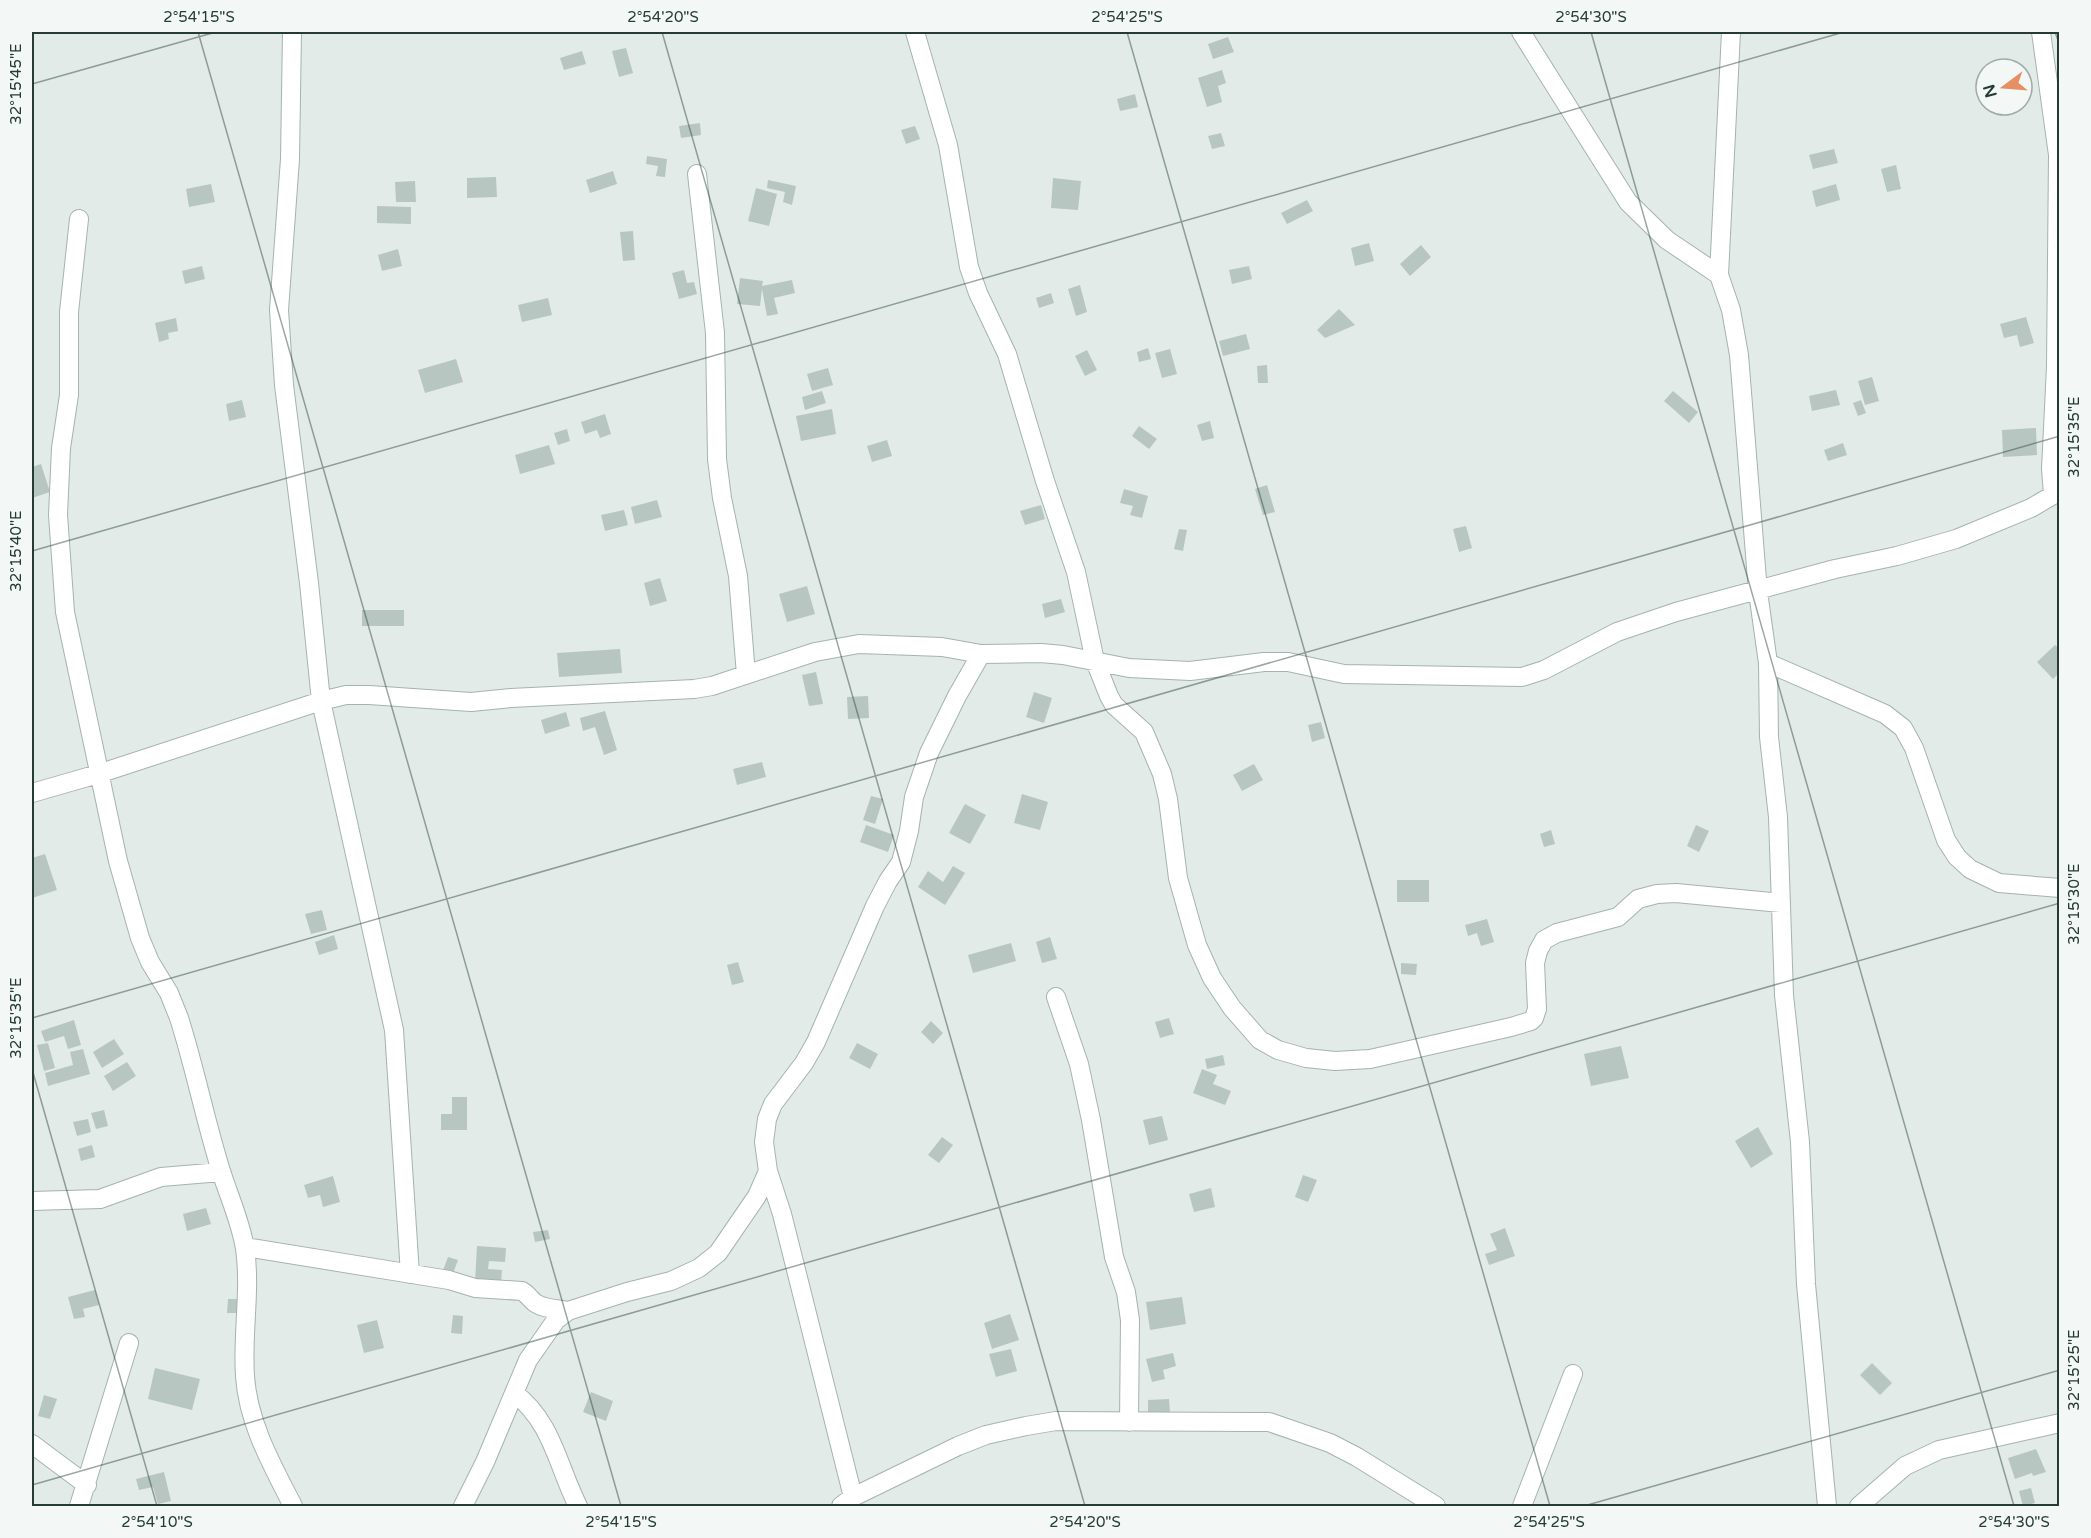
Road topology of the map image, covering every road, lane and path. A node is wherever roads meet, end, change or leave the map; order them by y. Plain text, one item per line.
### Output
1 (292, 32) edge
2 (915, 32) edge
3 (1521, 32) edge
4 (1731, 32) edge
5 (2041, 32) edge
6 (697, 174) dead end
7 (79, 219) dead end
8 (1719, 275) junction
9 (2056, 493) edge
10 (1758, 591) junction
11 (981, 654) junction
12 (1095, 661) junction
13 (1768, 663) junction
14 (746, 675) junction
15 (321, 701) junction
16 (98, 774) junction
17 (32, 793) edge
18 (2060, 888) edge
19 (1781, 903) junction
20 (1056, 997) dead end
21 (768, 1171) junction
22 (221, 1172) junction
23 (32, 1201) edge
24 (245, 1247) junction
25 (410, 1274) junction
26 (568, 1311) junction
27 (129, 1343) dead end
28 (1573, 1374) dead end
29 (514, 1393) junction
30 (1129, 1422) junction
31 (2060, 1423) edge
32 (32, 1444) edge
33 (87, 1485) junction
34 (847, 1502) edge
35 (79, 1506) edge
36 (293, 1506) edge
37 (464, 1506) edge
38 (578, 1506) edge
39 (1436, 1506) edge
40 (1522, 1506) edge
41 (1827, 1506) edge
42 (1859, 1506) edge

1 - 15 street
2 - 12 street
3 - 8 street
4 - 8 street
5 - 9 street
6 - 14 street
7 - 16 street
8 - 10 street
9 - 10 street
10 - 12 street
10 - 13 street
11 - 12 street
11 - 14 street
11 - 21 street
12 - 19 street
13 - 18 street
13 - 19 street
14 - 15 street
15 - 16 street
15 - 25 street
16 - 17 street
16 - 22 street
19 - 41 street
20 - 30 street
21 - 26 street
21 - 34 street
22 - 23 street
22 - 24 street
24 - 25 street
24 - 36 street
25 - 26 street
26 - 29 street
27 - 33 street
28 - 40 street
29 - 37 street
29 - 38 street
30 - 34 street
30 - 39 street
31 - 42 street
32 - 33 street
33 - 35 street

